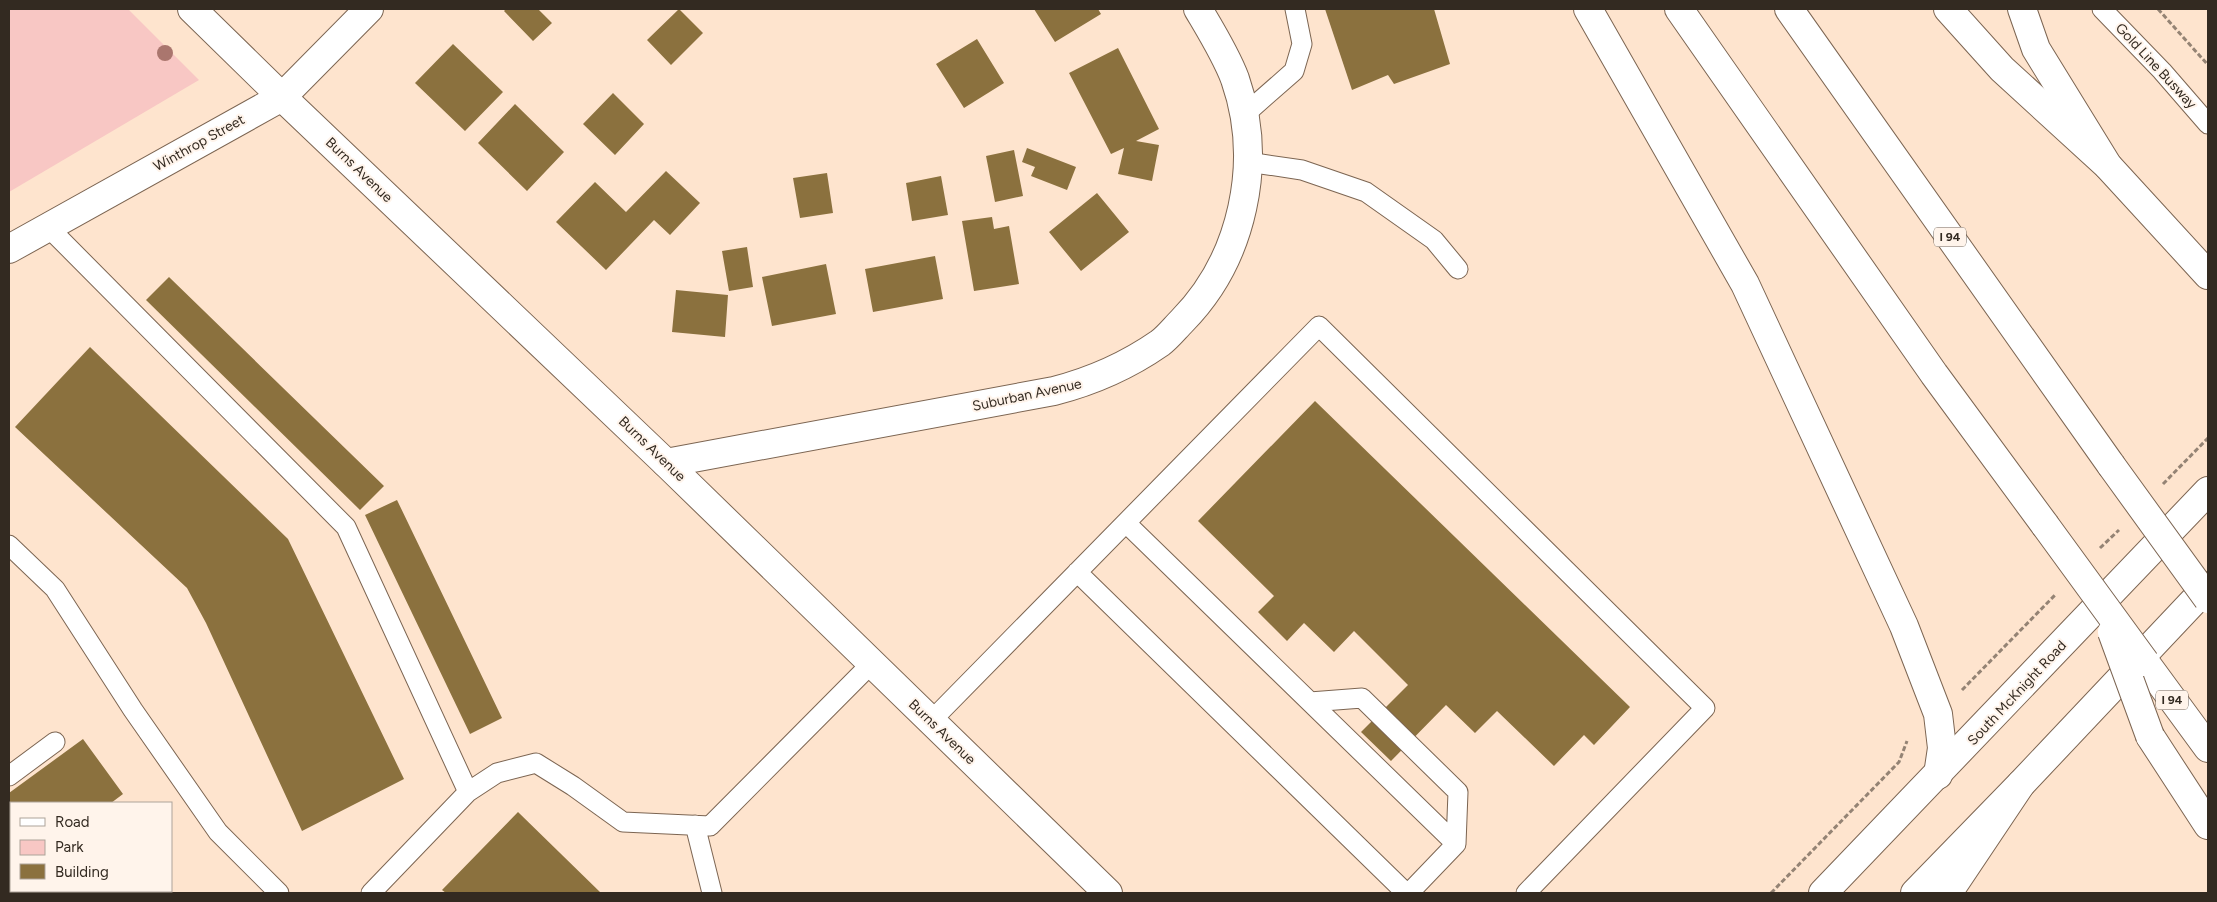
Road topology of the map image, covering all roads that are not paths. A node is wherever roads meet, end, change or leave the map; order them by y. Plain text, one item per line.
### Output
1 (192, 9) edge
2 (368, 9) edge
3 (1198, 9) edge
4 (1295, 9) edge
5 (1588, 9) edge
6 (1679, 9) edge
7 (1789, 9) edge
8 (1948, 9) edge
9 (2022, 9) edge
10 (2102, 9) edge
11 (282, 97) junction
12 (1244, 115) junction
13 (2208, 124) edge
14 (1248, 162) junction
15 (2108, 166) junction
16 (48, 226) junction
17 (9, 249) edge
18 (1458, 269) dead end
19 (2208, 274) edge
20 (666, 463) junction
21 (2208, 490) edge
22 (1126, 522) junction
23 (9, 545) edge
24 (1077, 572) junction
25 (2208, 586) edge
26 (2208, 599) edge
27 (2100, 600) junction
28 (872, 663) junction
29 (1310, 702) junction
30 (931, 720) junction
31 (55, 742) dead end
32 (2204, 743) edge
33 (1938, 775) junction
34 (9, 776) edge
35 (2021, 784) junction
36 (468, 792) junction
37 (696, 825) junction
38 (2208, 825) edge
39 (1456, 844) junction
40 (279, 893) edge
41 (371, 893) edge
42 (712, 893) edge
43 (1108, 893) edge
44 (1408, 893) edge
45 (1526, 893) edge
46 (1824, 893) edge
47 (1915, 893) edge
48 (1948, 893) edge

1 - 11 main road, Burns Avenue
2 - 11 main road, Winthrop Street
3 - 12 main road, Suburban Avenue
4 - 12 lane
5 - 33 main road
6 - 27 main road, I 94, bridge
7 - 26 main road, I 94, bridge
8 - 15 main road
9 - 15 main road
10 - 13 lane, Gold Line Busway
11 - 16 main road, Winthrop Street
11 - 20 main road, Burns Avenue
12 - 14 main road, Suburban Avenue
14 - 18 lane
14 - 20 main road, Suburban Avenue
15 - 19 main road
16 - 17 main road, Winthrop Street
16 - 36 lane
20 - 28 main road, Burns Avenue
21 - 33 main road, South McKnight Road
22 - 24 lane
22 - 29 lane
22 - 45 lane
23 - 40 lane
24 - 30 lane
24 - 44 lane
25 - 35 main road
27 - 32 main road, I 94, bridge
27 - 38 main road, bridge
28 - 30 main road, Burns Avenue
28 - 37 lane
29 - 39 lane
29 - 39 lane
30 - 43 main road, Burns Avenue
31 - 34 lane
33 - 46 main road, South McKnight Road
35 - 47 main road
35 - 48 main road
36 - 37 lane
36 - 41 lane
37 - 42 lane
39 - 44 lane

